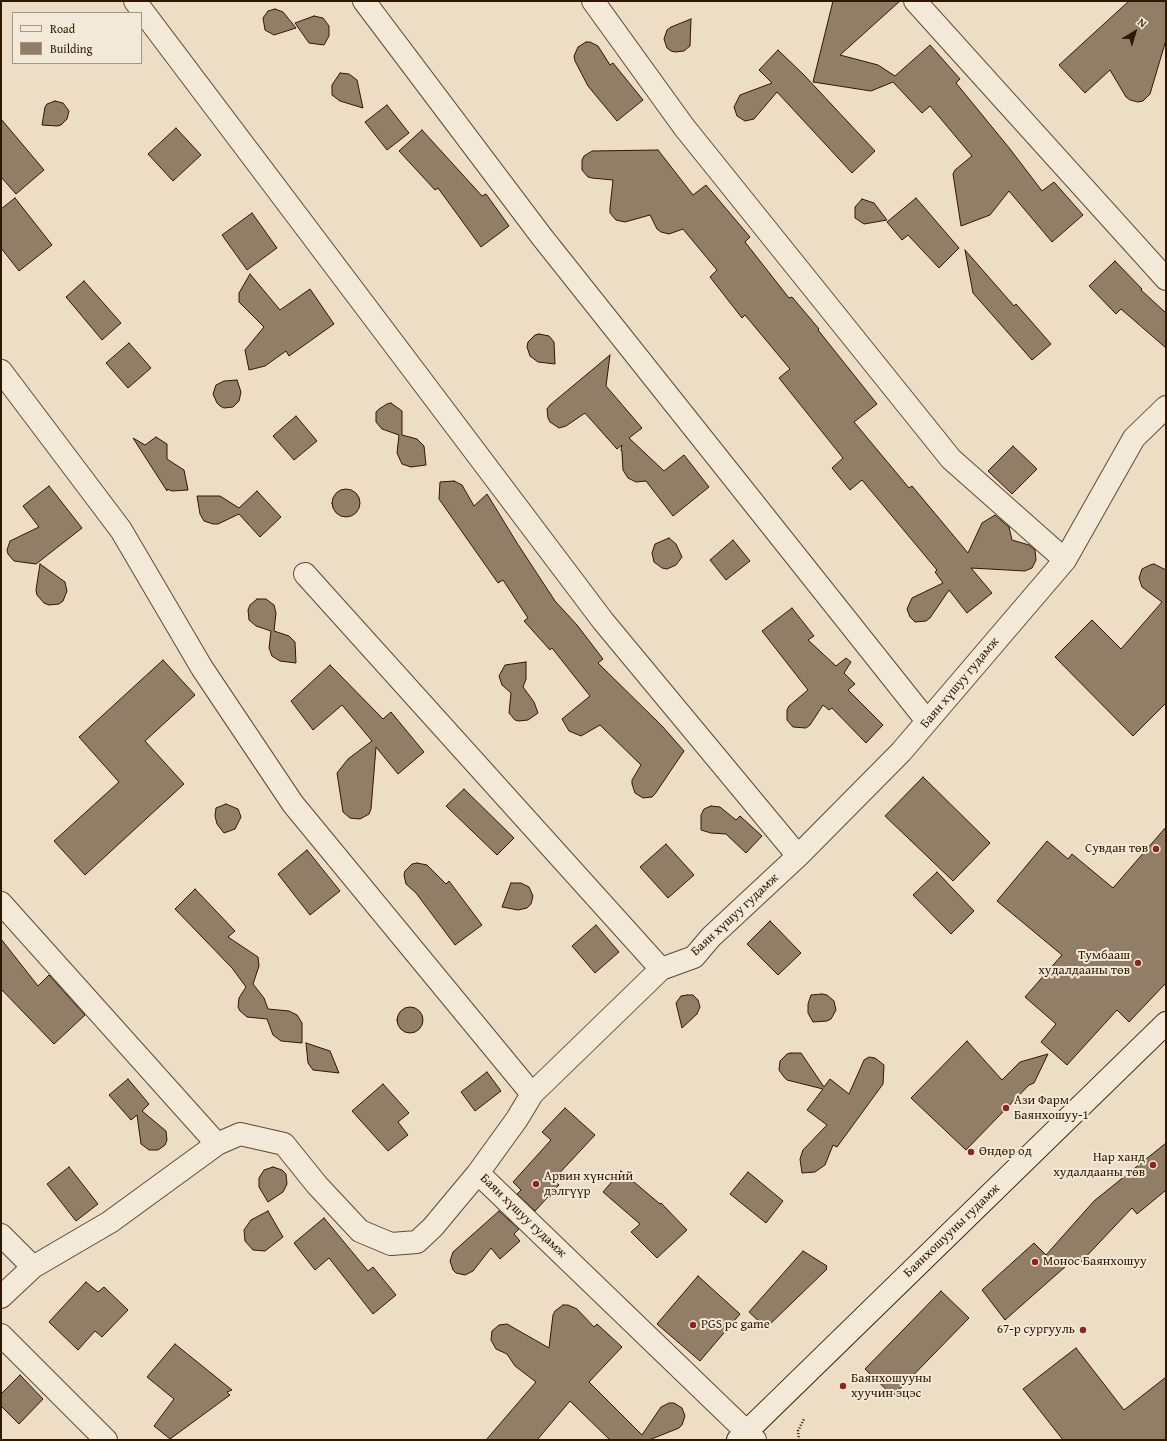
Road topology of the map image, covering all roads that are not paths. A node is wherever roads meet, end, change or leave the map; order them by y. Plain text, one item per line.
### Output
1 (135, 1) edge
2 (364, 1) edge
3 (593, 1) edge
4 (915, 1) edge
5 (1166, 279) edge
6 (1, 371) edge
7 (1166, 407) edge
8 (1065, 560) junction
9 (305, 574) dead end
10 (927, 721) junction
11 (798, 856) junction
12 (1, 903) edge
13 (661, 969) junction
14 (1166, 1023) edge
15 (532, 1094) junction
16 (217, 1144) junction
17 (478, 1173) junction
18 (1, 1235) edge
19 (33, 1266) junction
20 (1, 1297) edge
21 (1, 1334) edge
22 (746, 1437) edge
23 (106, 1440) edge

1 - 11 street
2 - 10 street
3 - 8 street
4 - 5 street
6 - 15 street
7 - 8 street, Баян хүшуу гудамж
8 - 10 street, Баян хүшуу гудамж
9 - 13 street
10 - 11 street, Баян хүшуу гудамж
11 - 13 street, Баян хүшуу гудамж
12 - 16 street
13 - 15 street, Баян хүшуу гудамж
14 - 22 street, Баянхошууны гудамж
15 - 17 street, Баян хүшуу гудамж
16 - 17 street
16 - 19 street
17 - 22 street, Баян хүшуу гудамж
18 - 19 street
19 - 20 street
21 - 23 street

